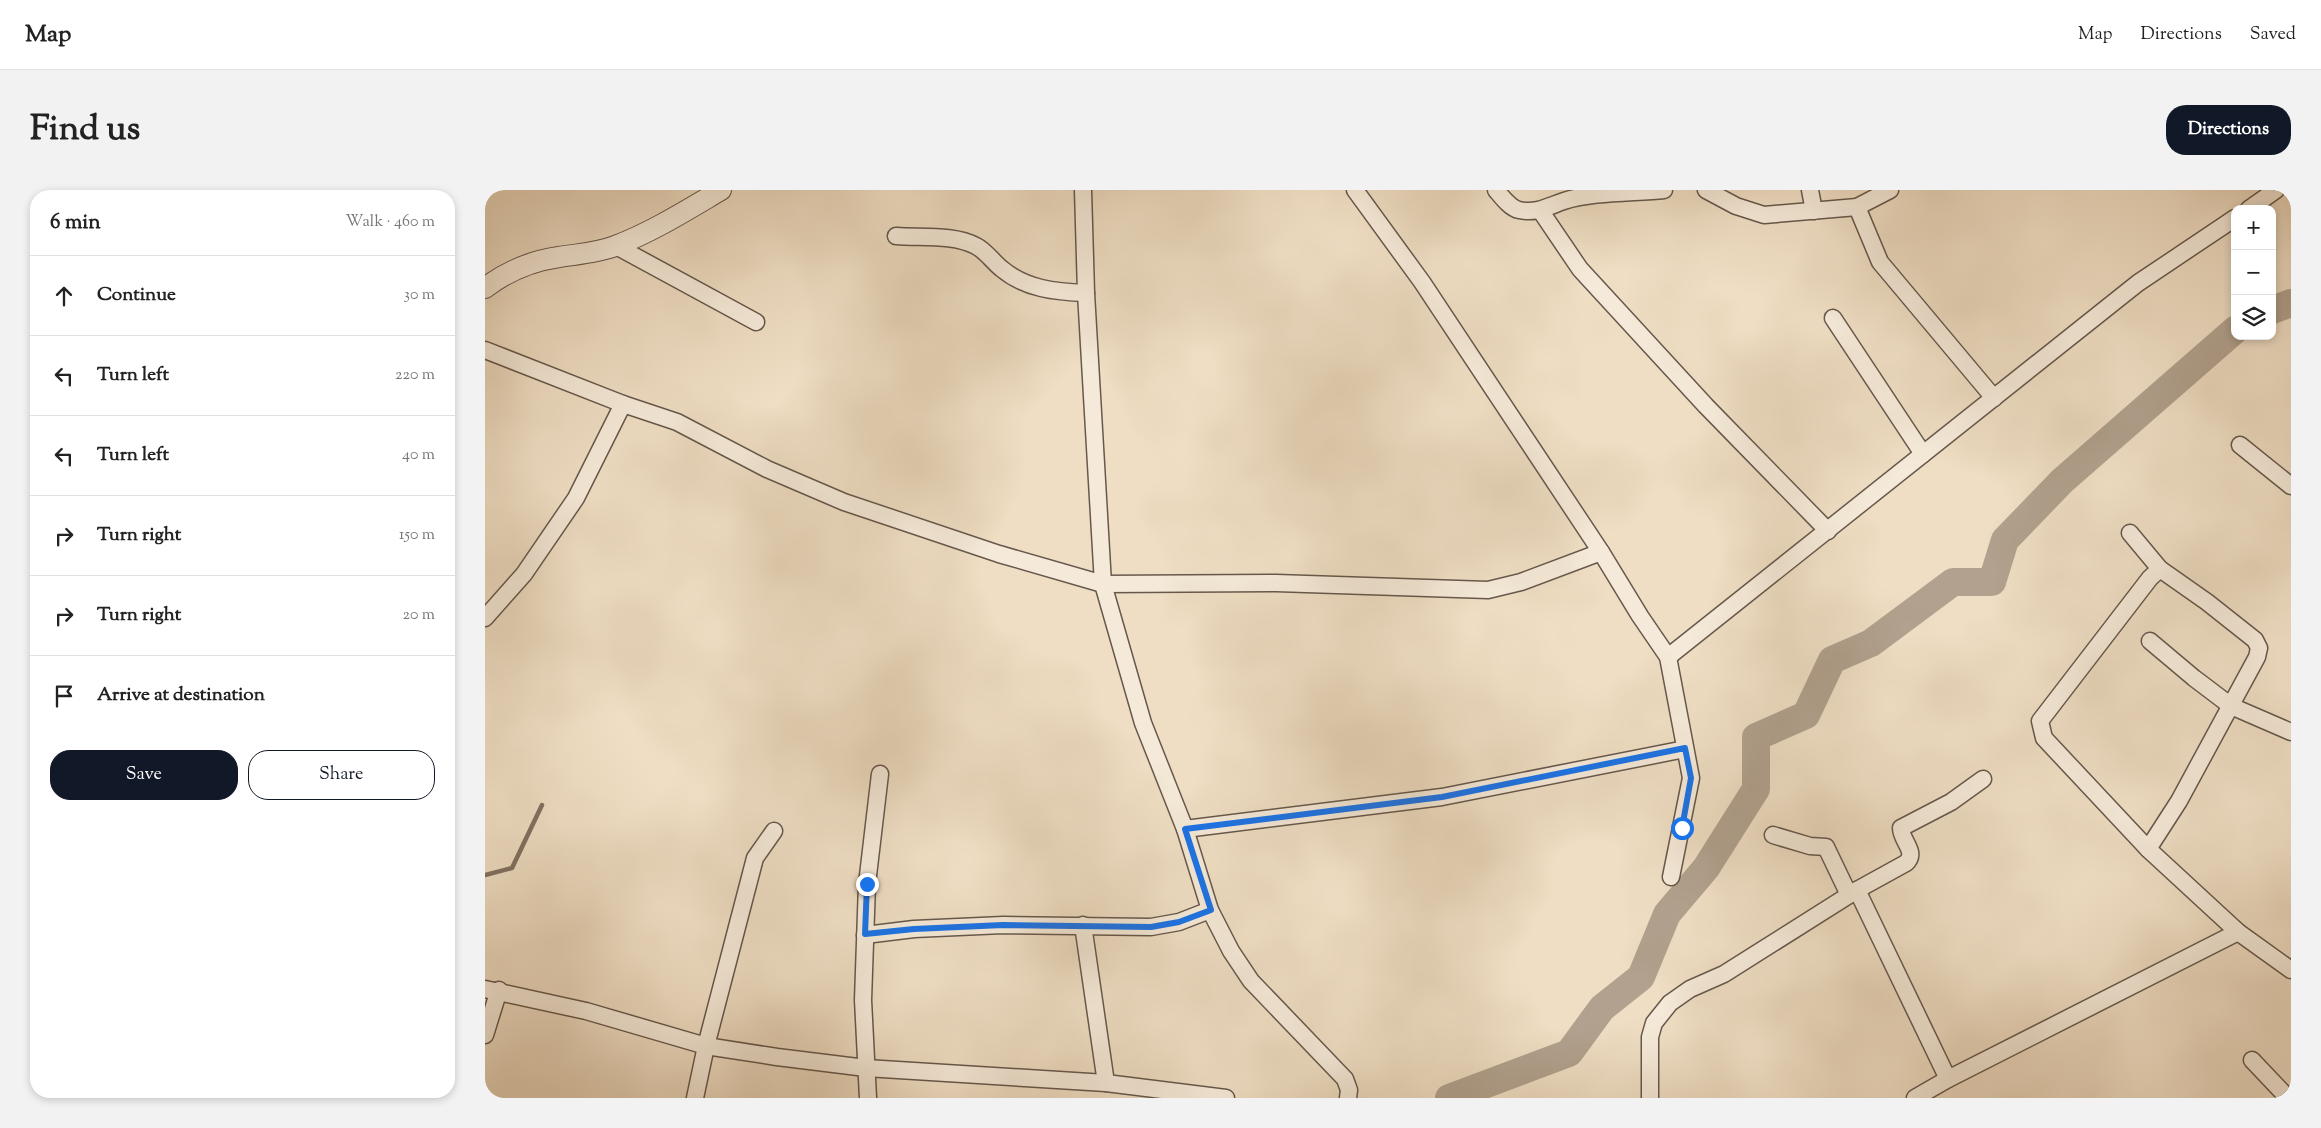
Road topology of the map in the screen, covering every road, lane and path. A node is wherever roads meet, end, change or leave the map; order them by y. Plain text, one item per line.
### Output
1 (721, 190) edge
2 (1083, 190) edge
3 (1355, 190) edge
4 (1496, 190) edge
5 (1664, 190) edge
6 (1706, 190) edge
7 (1811, 190) edge
8 (1890, 190) edge
9 (2276, 190) edge
10 (2255, 205) edge
11 (1857, 207) junction
12 (1540, 210) junction
13 (1814, 212) junction
14 (2231, 221) edge
15 (896, 236) dead end
16 (616, 246) junction
17 (485, 288) edge
18 (1086, 293) junction
19 (1833, 318) dead end
20 (756, 322) dead end
21 (485, 350) edge
22 (1994, 398) junction
23 (623, 404) junction
24 (2240, 445) dead end
25 (1923, 454) junction
26 (2291, 486) edge
27 (1828, 531) junction
28 (2130, 532) dead end
29 (1601, 552) junction
30 (2160, 569) junction
31 (1103, 584) junction
32 (485, 618) edge
33 (2150, 641) dead end
34 (1668, 657) junction
35 (2231, 706) junction
36 (2291, 732) edge
37 (1685, 748) junction
38 (880, 774) dead end
39 (1983, 779) dead end
40 (1185, 829) junction
41 (774, 832) dead end
42 (1773, 835) dead end
43 (2148, 849) junction
44 (1671, 877) dead end
45 (1853, 893) junction
46 (1211, 910) junction
47 (1083, 925) junction
48 (2238, 932) junction
49 (865, 934) junction
50 (2291, 970) edge
51 (492, 990) edge
52 (485, 1035) edge
53 (706, 1046) junction
54 (2252, 1060) dead end
55 (866, 1068) junction
56 (1948, 1078) junction
57 (1106, 1083) junction
58 (695, 1098) edge
59 (869, 1098) edge
60 (1226, 1098) edge
61 (1348, 1098) edge
62 (1650, 1098) edge
63 (1915, 1098) edge
64 (2288, 1098) edge

1 - 16 street
2 - 18 street
3 - 29 street
4 - 12 street
5 - 12 street
6 - 13 street
7 - 13 street
8 - 11 street
9 - 10 street
11 - 13 street
11 - 22 street
12 - 27 street
14 - 22 street
15 - 18 street
16 - 17 street
16 - 20 street
18 - 31 street
19 - 25 street
21 - 23 street
22 - 25 street
23 - 31 street
23 - 32 street
24 - 26 street
25 - 27 street
27 - 34 street
28 - 30 street
29 - 31 street
29 - 34 street
30 - 35 street
30 - 43 street
31 - 40 street
33 - 35 street
34 - 37 street
35 - 36 street
35 - 43 street
37 - 40 street
37 - 44 street
38 - 49 street
39 - 45 street
40 - 46 street
41 - 53 street
42 - 45 street
43 - 48 street
45 - 56 street
45 - 62 street
46 - 47 street
46 - 61 street
47 - 49 street
47 - 57 street
48 - 50 street
48 - 56 street
49 - 55 street
51 - 52 street
51 - 53 street
53 - 55 street
53 - 58 street
54 - 64 street
55 - 57 street
55 - 59 street
56 - 63 street
57 - 60 street

